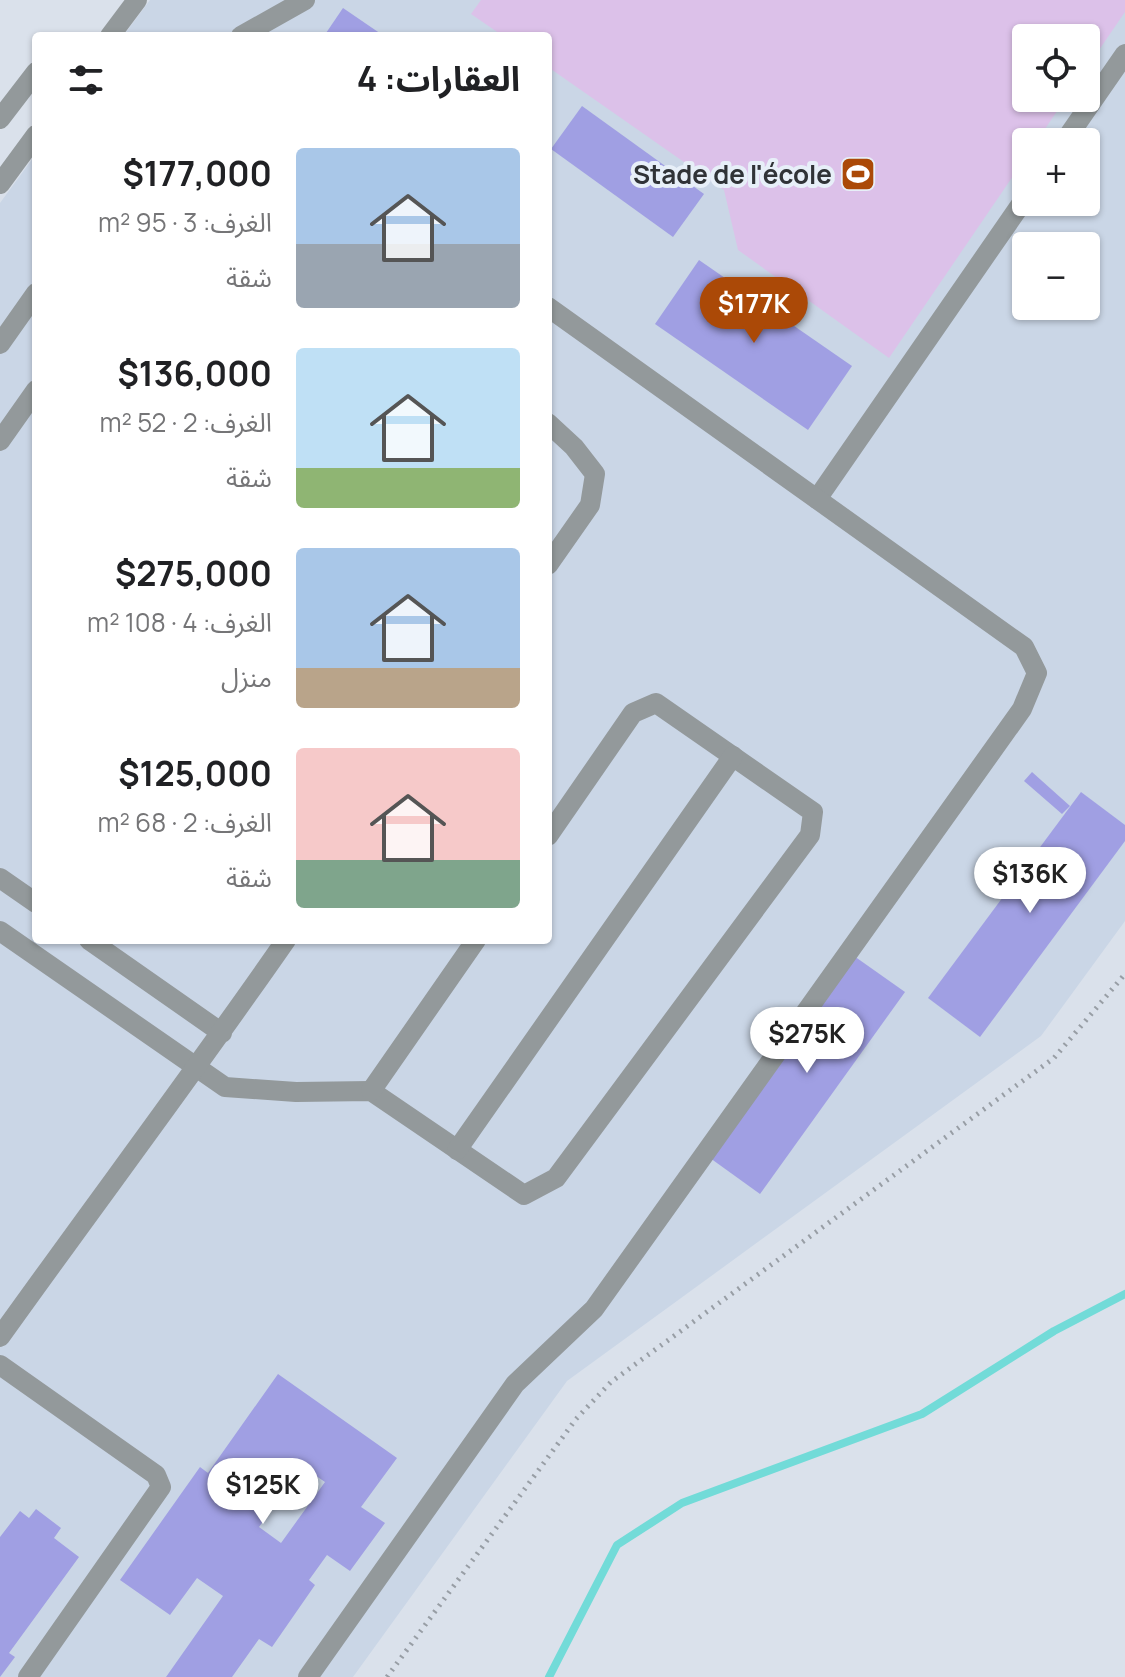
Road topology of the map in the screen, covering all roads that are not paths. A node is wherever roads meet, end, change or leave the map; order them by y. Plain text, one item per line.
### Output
1 (137, 0) edge
2 (305, 0) edge
3 (109, 32) edge
4 (248, 32) edge
5 (1125, 54) edge
6 (32, 77) edge
7 (0, 119) edge
8 (1074, 128) edge
9 (32, 140) edge
10 (0, 184) edge
11 (1013, 216) edge
12 (32, 299) edge
13 (552, 310) edge
14 (0, 344) edge
15 (32, 396) edge
16 (552, 427) edge
17 (0, 441) edge
18 (817, 499) junction
19 (552, 559) edge
20 (733, 756) junction
21 (552, 830) edge
22 (0, 878) edge
23 (32, 900) edge
24 (0, 931) edge
25 (95, 944) edge
26 (283, 944) edge
27 (473, 944) edge
28 (222, 1033) junction
29 (196, 1070) junction
30 (371, 1091) junction
31 (457, 1150) junction
32 (0, 1337) edge
33 (0, 1365) edge
34 (28, 1677) edge
35 (308, 1677) edge

1 - 3 street
2 - 4 street
5 - 8 street
6 - 7 street
9 - 10 street
11 - 18 street
12 - 14 street
13 - 18 street
15 - 17 street
16 - 19 street
18 - 35 street
20 - 21 street
20 - 31 street
20 - 31 street
22 - 23 street
24 - 29 street
25 - 28 street
26 - 28 street
27 - 30 street
28 - 29 street
29 - 30 street
29 - 32 street
30 - 31 street
33 - 34 street

